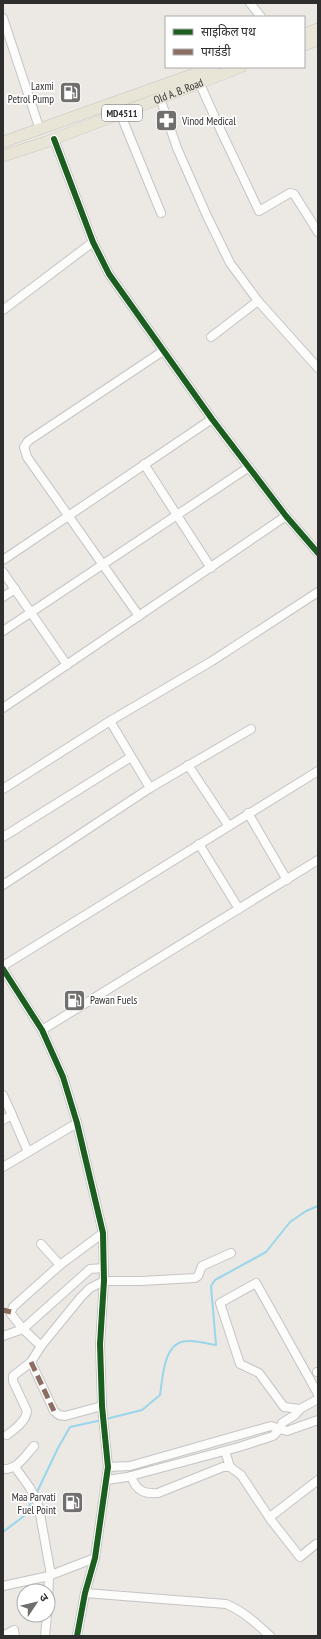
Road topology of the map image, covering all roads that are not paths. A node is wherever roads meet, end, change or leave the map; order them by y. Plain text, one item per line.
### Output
1 (250, 3) edge
2 (259, 16) edge
3 (3, 18) edge
4 (318, 29) edge
5 (305, 34) edge
6 (318, 40) edge
7 (305, 45) edge
8 (211, 68) edge
9 (239, 68) edge
10 (200, 84) junction
11 (160, 98) junction
12 (120, 114) junction
13 (40, 130) junction
14 (54, 139) junction
15 (3, 142) edge
16 (3, 156) edge
17 (161, 213) dead end
18 (318, 232) edge
19 (93, 242) junction
20 (258, 301) junction
21 (3, 310) edge
22 (211, 337) dead end
23 (164, 352) junction
24 (318, 368) edge
25 (212, 419) junction
26 (144, 464) junction
27 (249, 467) junction
28 (68, 514) junction
29 (177, 514) junction
30 (286, 516) junction
31 (315, 544) edge
32 (318, 553) edge
33 (3, 560) edge
34 (101, 564) junction
35 (211, 568) junction
36 (3, 572) edge
37 (15, 589) junction
38 (318, 592) edge
39 (3, 597) edge
40 (31, 613) junction
41 (139, 616) junction
42 (3, 631) edge
43 (67, 665) junction
44 (3, 708) edge
45 (110, 721) junction
46 (251, 729) dead end
47 (131, 757) junction
48 (188, 765) junction
49 (318, 771) edge
50 (150, 788) junction
51 (3, 789) edge
52 (248, 813) junction
53 (228, 826) junction
54 (3, 837) edge
55 (199, 844) junction
56 (318, 860) edge
57 (287, 880) junction
58 (3, 886) edge
59 (239, 909) junction
60 (3, 966) edge
61 (3, 969) edge
62 (42, 1030) junction
63 (3, 1095) edge
64 (12, 1115) junction
65 (3, 1120) edge
66 (77, 1123) junction
67 (28, 1152) junction
68 (3, 1167) edge
69 (103, 1233) junction
70 (41, 1244) dead end
71 (231, 1253) dead end
72 (60, 1265) junction
73 (103, 1268) junction
74 (104, 1281) junction
75 (7, 1311) edge
76 (23, 1329) junction
77 (3, 1336) edge
78 (41, 1346) junction
79 (31, 1362) junction
80 (318, 1394) edge
81 (318, 1399) edge
82 (102, 1407) junction
83 (300, 1409) junction
84 (318, 1420) edge
85 (280, 1429) junction
86 (7, 1435) dead end
87 (34, 1446) dead end
88 (225, 1451) junction
89 (15, 1467) junction
90 (108, 1467) junction
91 (230, 1467) junction
92 (3, 1468) edge
93 (131, 1476) junction
94 (107, 1480) junction
95 (318, 1480) edge
96 (270, 1517) junction
97 (317, 1545) edge
98 (95, 1558) junction
99 (50, 1575) junction
100 (49, 1583) edge
101 (3, 1586) edge
102 (84, 1593) junction
103 (46, 1623) edge
104 (3, 1636) edge
105 (15, 1636) edge
106 (45, 1636) edge
107 (77, 1636) edge
108 (270, 1636) edge

1 - 2 street
3 - 13 street
4 - 5 main road
6 - 7 main road
8 - 13 main road, Old A. B. Road / MD4511
9 - 10 main road, Old A. B. Road / MD4511
10 - 11 main road, Old A. B. Road / MD4511
10 - 18 street
11 - 12 main road, Old A. B. Road / MD4511
11 - 20 street
12 - 14 main road, Old A. B. Road / MD4511
12 - 17 street
13 - 15 main road, Old A. B. Road / MD4511
14 - 16 main road, Old A. B. Road / MD4511
14 - 19 street
19 - 21 street
19 - 23 street
20 - 22 street
20 - 24 street
23 - 25 street
23 - 28 street
25 - 26 street
25 - 27 street
26 - 28 street
26 - 29 street
27 - 29 street
27 - 30 street
28 - 33 street
28 - 34 street
29 - 34 street
29 - 35 street
30 - 31 street
30 - 35 street
31 - 32 street
34 - 40 street
34 - 41 street
35 - 41 street
36 - 37 street
37 - 39 street
37 - 40 street
38 - 45 street
40 - 42 street
40 - 43 street
41 - 43 street
43 - 44 street
45 - 47 street
45 - 51 street
46 - 48 street
47 - 50 street
47 - 54 street
48 - 50 street
48 - 53 street
49 - 52 street
50 - 58 street
52 - 53 street
52 - 57 street
53 - 55 street
55 - 59 street
55 - 60 street
56 - 57 street
57 - 59 street
59 - 62 street
61 - 62 street
62 - 66 street
63 - 64 street
64 - 65 street
64 - 67 street
66 - 67 street
66 - 69 street
67 - 68 street
69 - 72 street
69 - 73 street
70 - 72 street
71 - 74 street
72 - 75 street
73 - 74 street
73 - 76 street
74 - 78 street
74 - 82 street
75 - 76 street
76 - 77 street
76 - 78 street
78 - 79 street
79 - 82 street
79 - 86 street
80 - 83 street
81 - 83 street
82 - 90 street
83 - 85 street
84 - 85 street
85 - 88 street
85 - 90 street
87 - 89 street
88 - 91 street
88 - 93 street
89 - 92 street
89 - 99 street
90 - 94 street
91 - 93 street
91 - 96 street
93 - 94 street
94 - 98 street
95 - 96 street
96 - 97 street
98 - 99 street
98 - 102 street
99 - 100 street
99 - 101 street
102 - 107 street
102 - 108 street
103 - 106 street
104 - 105 street

